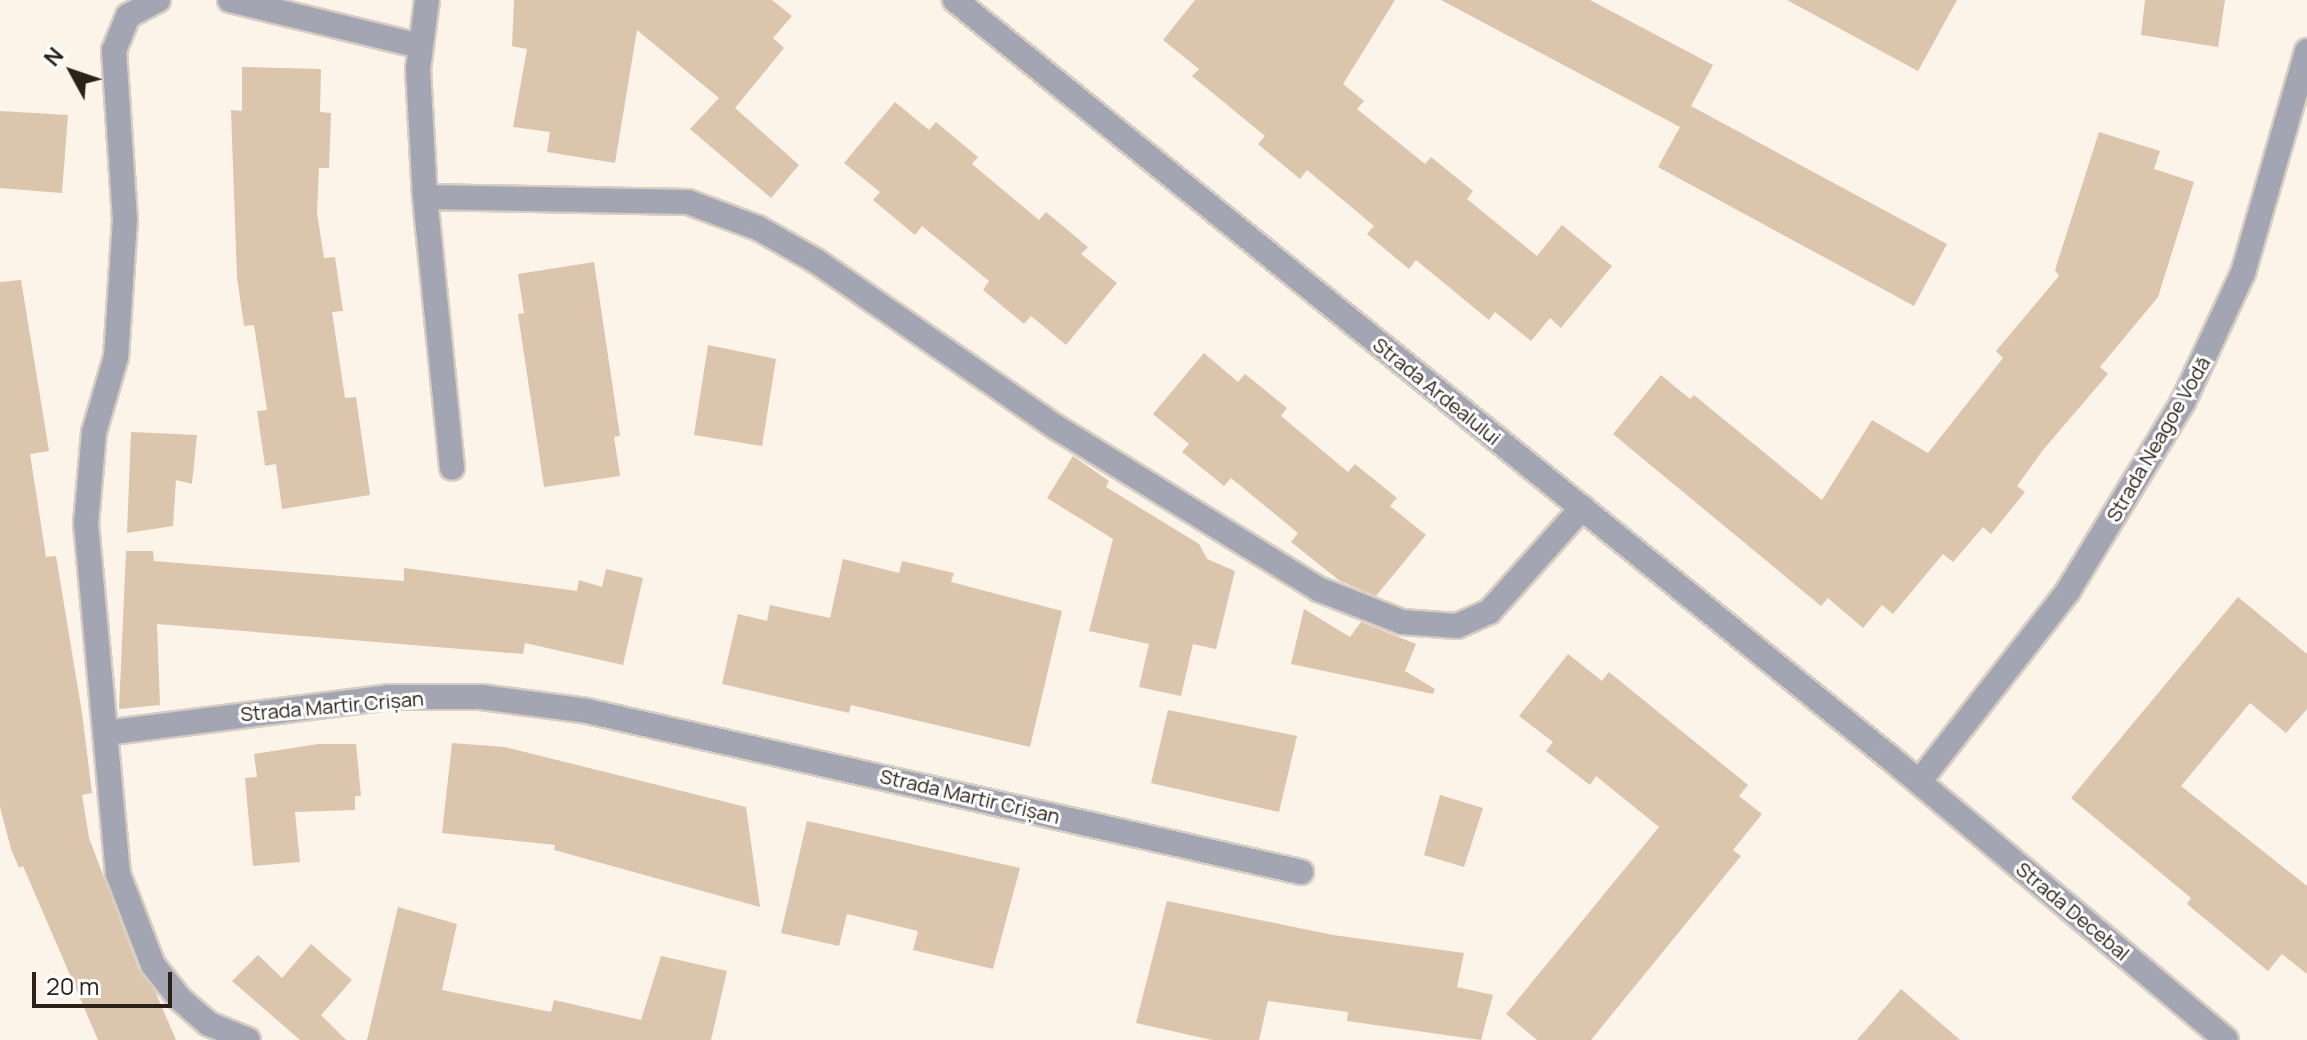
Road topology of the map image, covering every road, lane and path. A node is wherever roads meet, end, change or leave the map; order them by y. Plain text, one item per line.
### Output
1 (158, 0) edge
2 (230, 0) edge
3 (427, 0) edge
4 (955, 0) edge
5 (420, 46) junction
6 (2307, 51) edge
7 (425, 197) junction
8 (452, 468) dead end
9 (1582, 508) junction
10 (105, 733) junction
11 (1919, 782) junction
12 (1301, 872) dead end
13 (248, 1040) edge
14 (2226, 1040) edge

1 - 10 street
2 - 5 street
3 - 5 street
4 - 9 street, Strada Ardealului
5 - 7 street
6 - 11 street, Strada Neagoe Vodă
7 - 8 street
7 - 9 street
9 - 11 street, Strada Ardealului
10 - 12 street, Strada Martir Crișan
10 - 13 street
11 - 14 street, Strada Decebal

